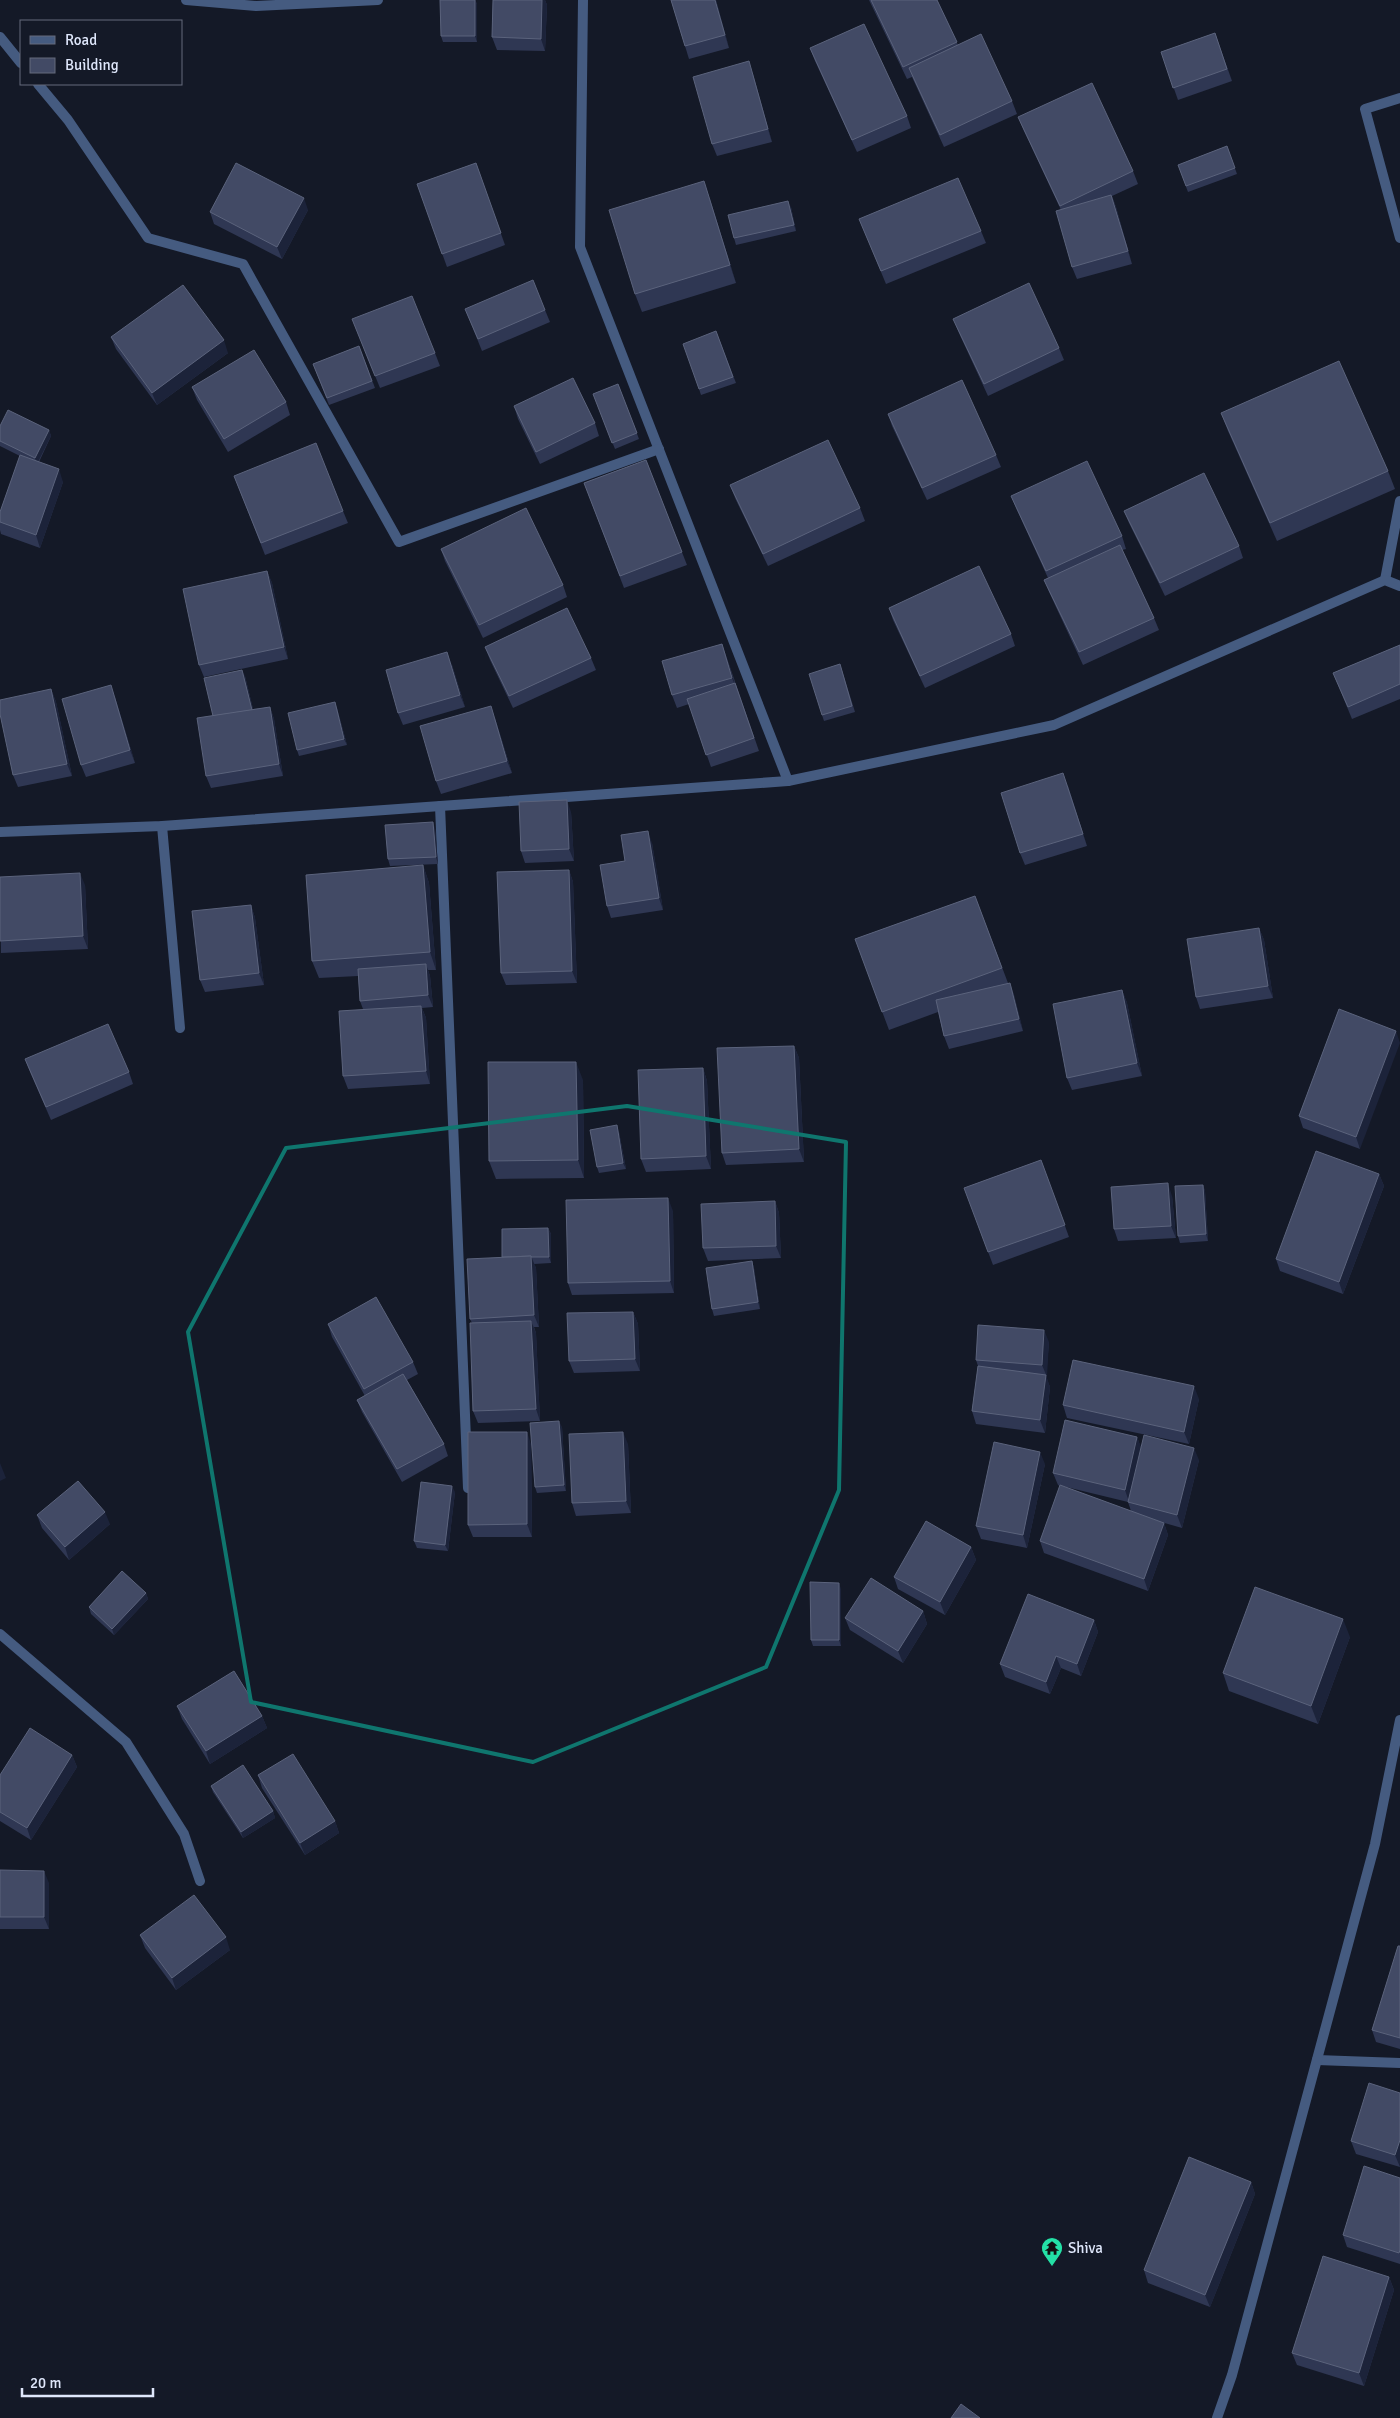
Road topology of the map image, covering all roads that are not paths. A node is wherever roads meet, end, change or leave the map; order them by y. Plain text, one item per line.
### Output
1 (186, 0) edge
2 (378, 0) edge
3 (583, 0) edge
4 (0, 37) edge
5 (20, 62) edge
6 (39, 85) edge
7 (1400, 98) edge
8 (1400, 238) edge
9 (659, 449) junction
10 (1400, 501) edge
11 (1385, 580) junction
12 (1400, 586) edge
13 (788, 781) junction
14 (440, 806) junction
15 (162, 826) junction
16 (0, 832) edge
17 (180, 1028) dead end
18 (468, 1488) edge
19 (0, 1634) edge
20 (1400, 1720) edge
21 (200, 1881) dead end
22 (1317, 2060) junction
23 (1400, 2063) edge
24 (1217, 2418) edge

1 - 2 street
3 - 9 street
4 - 5 street
6 - 9 street
7 - 8 street
9 - 13 street
10 - 11 street
11 - 12 street
11 - 13 street
13 - 14 street
14 - 15 street
14 - 18 street
15 - 16 street
15 - 17 street
19 - 21 street
20 - 22 street
22 - 23 street
22 - 24 street

